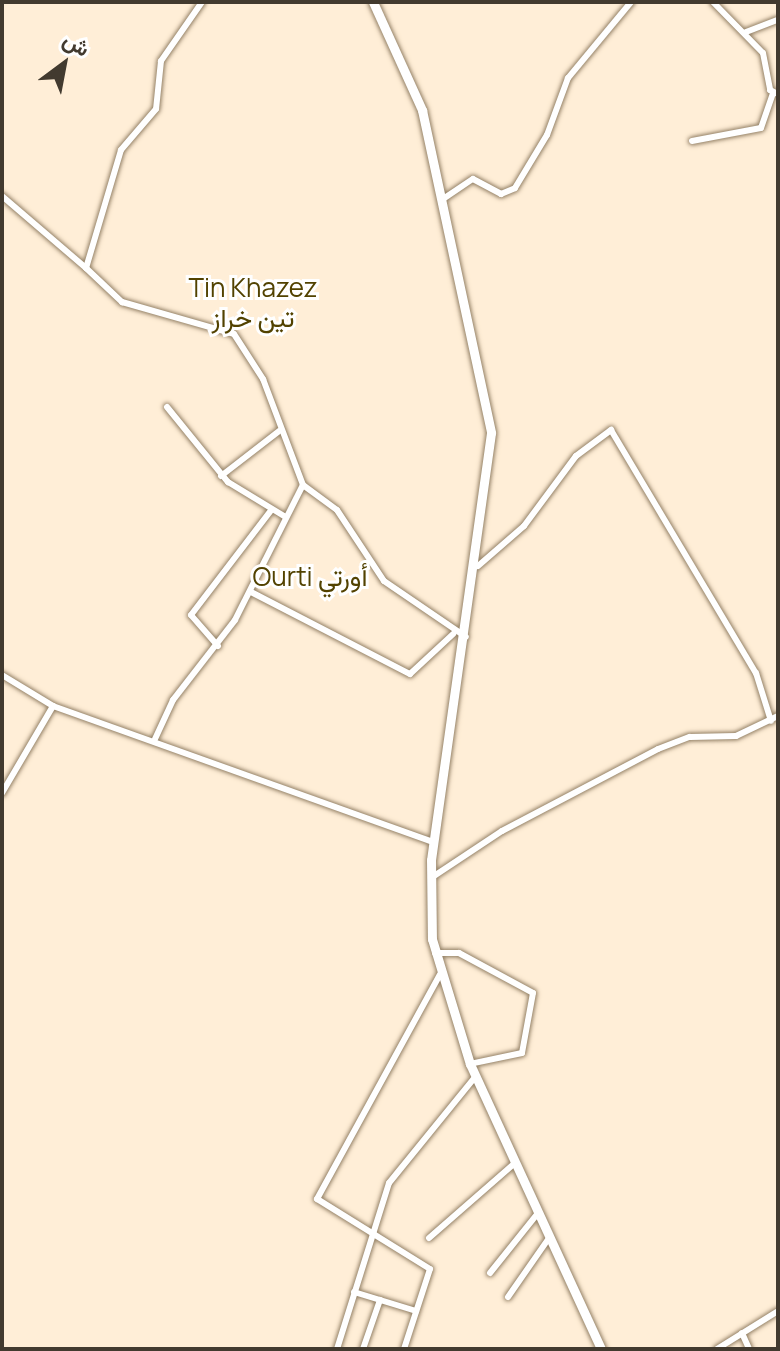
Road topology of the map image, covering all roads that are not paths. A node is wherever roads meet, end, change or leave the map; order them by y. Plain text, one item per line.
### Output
1 (202, 2) edge
2 (373, 2) edge
3 (631, 2) edge
4 (713, 2) edge
5 (778, 20) edge
6 (746, 32) junction
7 (776, 94) edge
8 (692, 141) dead end
9 (2, 196) edge
10 (443, 199) junction
11 (86, 268) junction
12 (167, 407) dead end
13 (279, 431) junction
14 (221, 476) junction
15 (303, 485) junction
16 (272, 509) junction
17 (284, 516) junction
18 (478, 566) junction
19 (251, 592) junction
20 (453, 634) junction
21 (466, 637) junction
22 (218, 646) junction
23 (2, 675) edge
24 (53, 706) junction
25 (775, 719) edge
26 (155, 739) junction
27 (2, 793) edge
28 (433, 842) junction
29 (429, 879) junction
30 (435, 953) junction
31 (440, 974) junction
32 (470, 1064) junction
33 (476, 1076) junction
34 (515, 1163) junction
35 (538, 1213) junction
36 (374, 1235) junction
37 (429, 1238) dead end
38 (549, 1238) junction
39 (490, 1273) dead end
40 (354, 1292) junction
41 (508, 1297) dead end
42 (380, 1300) junction
43 (416, 1311) junction
44 (778, 1311) edge
45 (742, 1333) junction
46 (726, 1346) edge
47 (337, 1349) edge
48 (363, 1349) edge
49 (404, 1349) edge
50 (601, 1349) edge
51 (717, 1349) edge
52 (749, 1349) edge

1 - 11 street
2 - 10 main road
3 - 10 street
4 - 6 street
5 - 6 street
6 - 7 street
7 - 8 street
9 - 11 street
10 - 18 main road
11 - 13 street
12 - 14 street
13 - 14 street
13 - 15 street
14 - 16 street
15 - 17 street
15 - 20 street
16 - 17 street
16 - 22 street
17 - 19 street
18 - 21 main road
18 - 25 street
19 - 20 street
19 - 22 street
20 - 21 street
21 - 28 main road
22 - 26 street
23 - 24 street
24 - 26 street
24 - 27 street
25 - 29 street
26 - 28 street
28 - 29 main road
29 - 30 main road
30 - 31 main road
30 - 32 street
31 - 32 main road
31 - 36 street
32 - 33 main road
33 - 34 main road
33 - 36 street
34 - 35 main road
34 - 37 street
35 - 38 main road
35 - 39 street
36 - 40 street
36 - 43 street
38 - 41 street
38 - 50 main road
40 - 42 street
40 - 47 street
42 - 43 street
42 - 48 street
43 - 49 street
44 - 45 street
45 - 46 street
45 - 52 street
46 - 51 street

